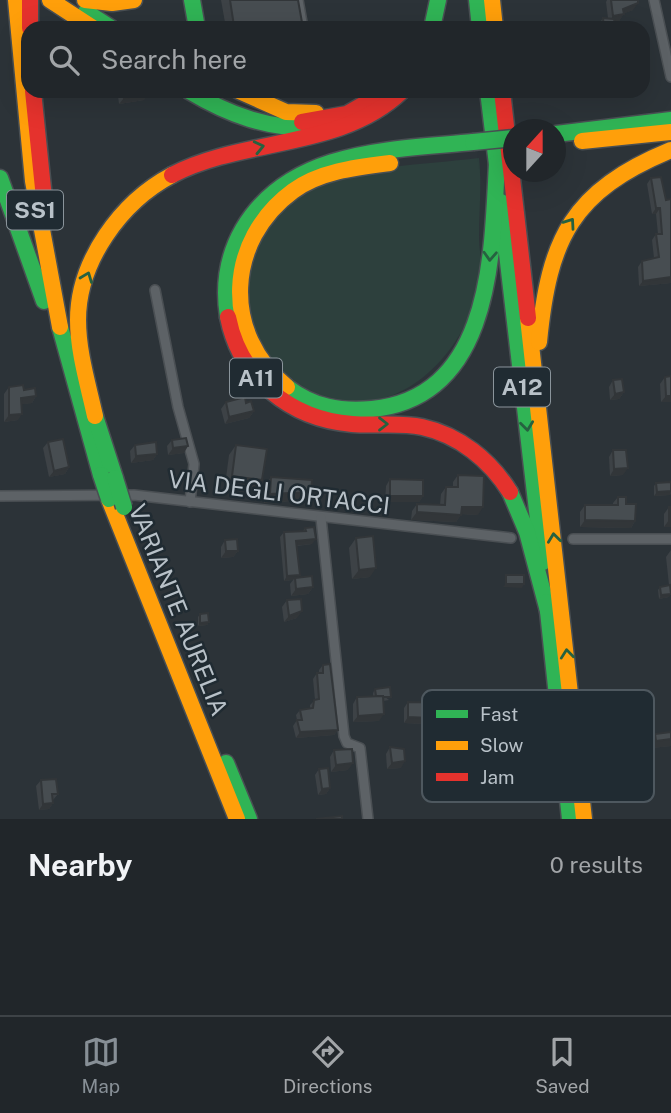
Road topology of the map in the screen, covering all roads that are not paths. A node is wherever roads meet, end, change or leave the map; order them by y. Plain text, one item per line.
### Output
1 (16, 0) edge
2 (30, 0) edge
3 (50, 0) edge
4 (69, 0) edge
5 (85, 0) edge
6 (134, 0) edge
7 (191, 0) edge
8 (298, 0) edge
9 (438, 0) edge
10 (477, 0) edge
11 (492, 0) edge
12 (654, 0) edge
13 (30, 21) edge
14 (82, 21) edge
15 (100, 21) edge
16 (196, 21) edge
17 (302, 21) edge
18 (434, 21) edge
19 (479, 21) edge
20 (494, 21) edge
21 (671, 77) edge
22 (21, 87) edge
23 (22, 98) edge
24 (34, 98) edge
25 (203, 98) edge
26 (217, 98) edge
27 (247, 98) edge
28 (365, 98) edge
29 (377, 98) edge
30 (385, 98) edge
31 (395, 98) edge
32 (489, 98) edge
33 (503, 98) edge
34 (671, 120) edge
35 (279, 124) junction
36 (671, 132) edge
37 (566, 133) edge
38 (503, 140) edge
39 (566, 143) edge
40 (474, 147) junction
41 (503, 148) edge
42 (671, 150) edge
43 (497, 163) junction
44 (0, 178) edge
45 (155, 290) dead end
46 (536, 383) junction
47 (89, 416) junction
48 (108, 476) junction
49 (0, 496) edge
50 (190, 502) junction
51 (321, 518) junction
52 (511, 538) dead end
53 (573, 539) dead end
54 (671, 540) edge
55 (548, 611) junction
56 (556, 690) edge
57 (570, 690) edge
58 (237, 819) edge
59 (249, 819) edge
60 (368, 819) edge

1 - 22 highway, SS1
2 - 13 highway
3 - 14 highway
4 - 15 highway
5 - 6 highway
7 - 16 highway
8 - 17 street
9 - 18 highway
10 - 19 highway
11 - 20 highway
12 - 21 street
23 - 47 highway, SS1
24 - 47 highway, SS1
25 - 35 highway
26 - 35 highway
27 - 35 highway
28 - 35 highway
29 - 35 highway
30 - 35 highway
31 - 35 highway
32 - 43 highway, A12
33 - 46 highway, A12
34 - 37 highway
47 -> 35 highway
36 - 39 highway
38 - 40 highway, A11, bridge
40 - 41 highway
43 -> 40 highway
40 -> 55 highway, A11
46 -> 42 highway
43 -> 55 highway, A12
44 - 47 highway
45 - 50 street
57 -> 46 highway, A12
47 - 48 highway, VARIANTE AURELIA / SS1
48 - 58 highway, VARIANTE AURELIA / SS1, bridge
48 - 59 highway, VARIANTE AURELIA / SS1, bridge
49 - 50 street, VIA DEGLI ORTACCI
50 - 51 street, VIA DEGLI ORTACCI
51 - 52 street, VIA DEGLI ORTACCI
51 - 60 street
53 - 54 street
55 - 56 highway, A12

